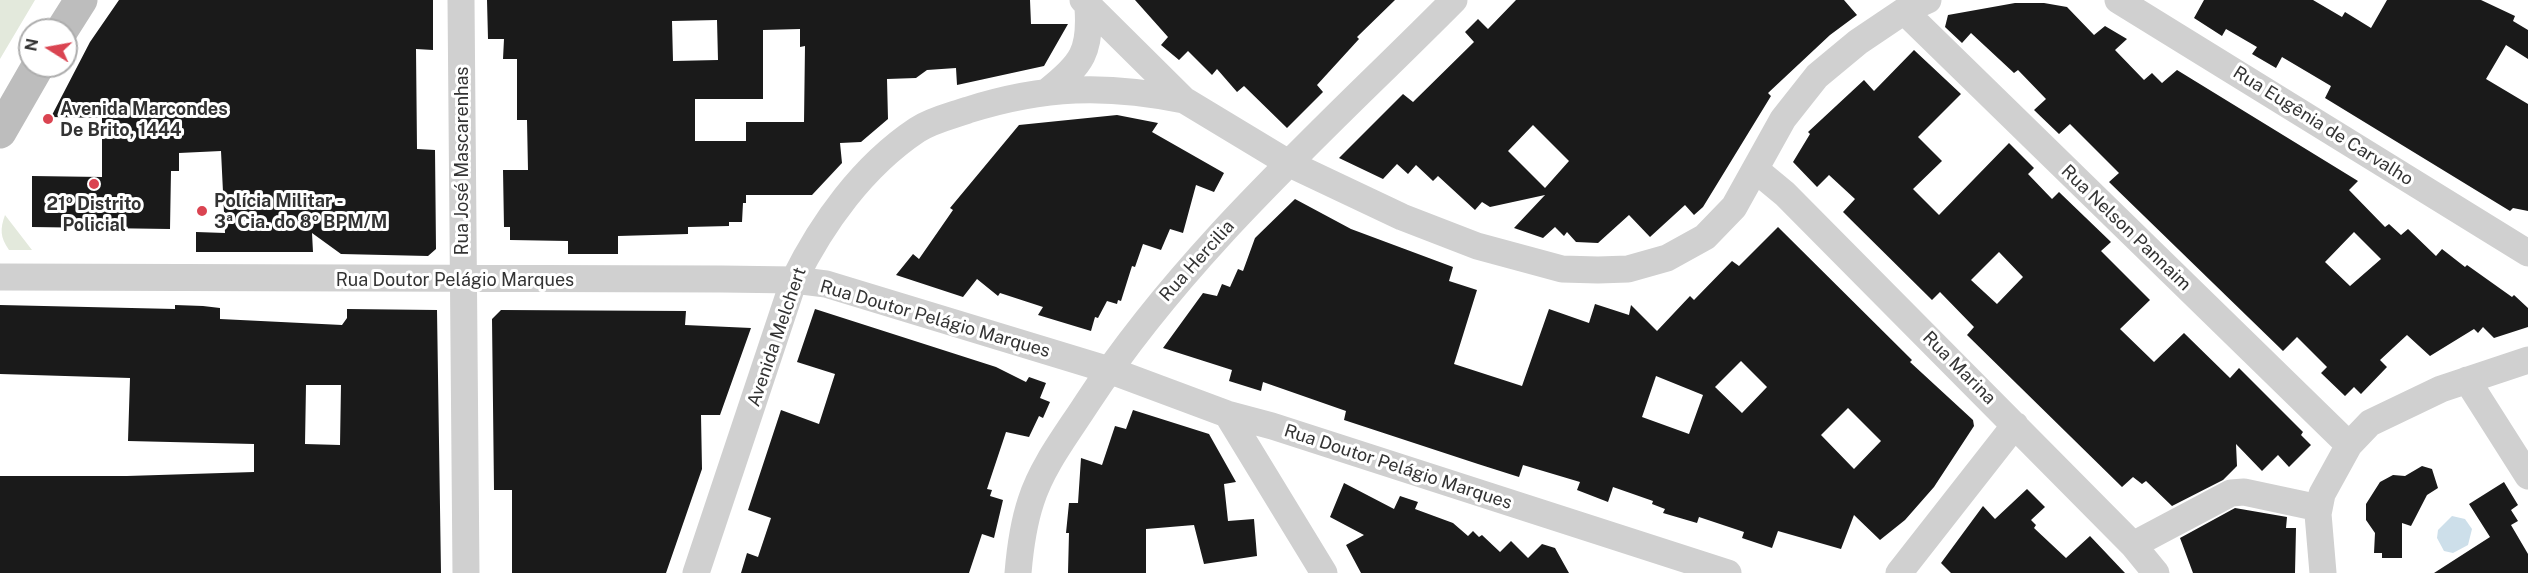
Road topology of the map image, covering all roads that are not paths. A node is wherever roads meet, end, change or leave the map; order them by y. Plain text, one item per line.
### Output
1 (81, 0) edge
2 (461, 0) edge
3 (1454, 0) edge
4 (1928, 0) edge
5 (2118, 0) edge
6 (1085, 4) edge
7 (1904, 11) junction
8 (70, 18) edge
9 (31, 78) edge
10 (1049, 90) junction
11 (1184, 99) junction
12 (0, 132) edge
13 (1290, 164) junction
14 (1756, 170) junction
15 (2528, 253) edge
16 (0, 277) edge
17 (462, 280) junction
18 (794, 280) junction
19 (2528, 360) edge
20 (1109, 370) junction
21 (2467, 380) junction
22 (1227, 414) junction
23 (2015, 425) junction
24 (2349, 445) junction
25 (2528, 476) edge
26 (2319, 508) junction
27 (2133, 545) junction
28 (1896, 571) edge
29 (466, 573) edge
30 (696, 573) edge
31 (1018, 573) edge
32 (1324, 573) edge
33 (1728, 573) edge
34 (2156, 573) edge
35 (2323, 573) edge

1 - 8 street
2 - 17 street, Rua José Mascarenhas
3 - 13 street, Rua Hercilia
4 - 7 street
5 - 15 street, Rua Eugênia de Carvalho
6 - 10 street, Avenida Melchert
6 - 11 street
7 - 14 street
7 - 24 street, Rua Nelson Pannaim
9 - 12 street
10 - 11 street, Avenida Melchert
10 - 18 street, Avenida Melchert
11 - 13 street
13 - 14 street
13 - 20 street, Rua Hercilia
14 - 23 street, Rua Marina
16 - 17 street, Rua Doutor Pelágio Marques
17 - 18 street, Rua Doutor Pelágio Marques
17 - 29 street, Rua José Mascarenhas
18 - 20 street, Rua Doutor Pelágio Marques
18 - 30 street, Avenida Melchert
19 - 21 street
20 - 22 street, Rua Doutor Pelágio Marques
20 - 31 street, Rua Hercilia
21 - 24 street
21 - 25 street
22 - 32 street
22 - 33 street, Rua Doutor Pelágio Marques
23 - 27 street, Rua Marina
23 - 28 street
24 - 26 street
26 - 27 street
26 - 35 street
27 - 34 street, Rua Marina

